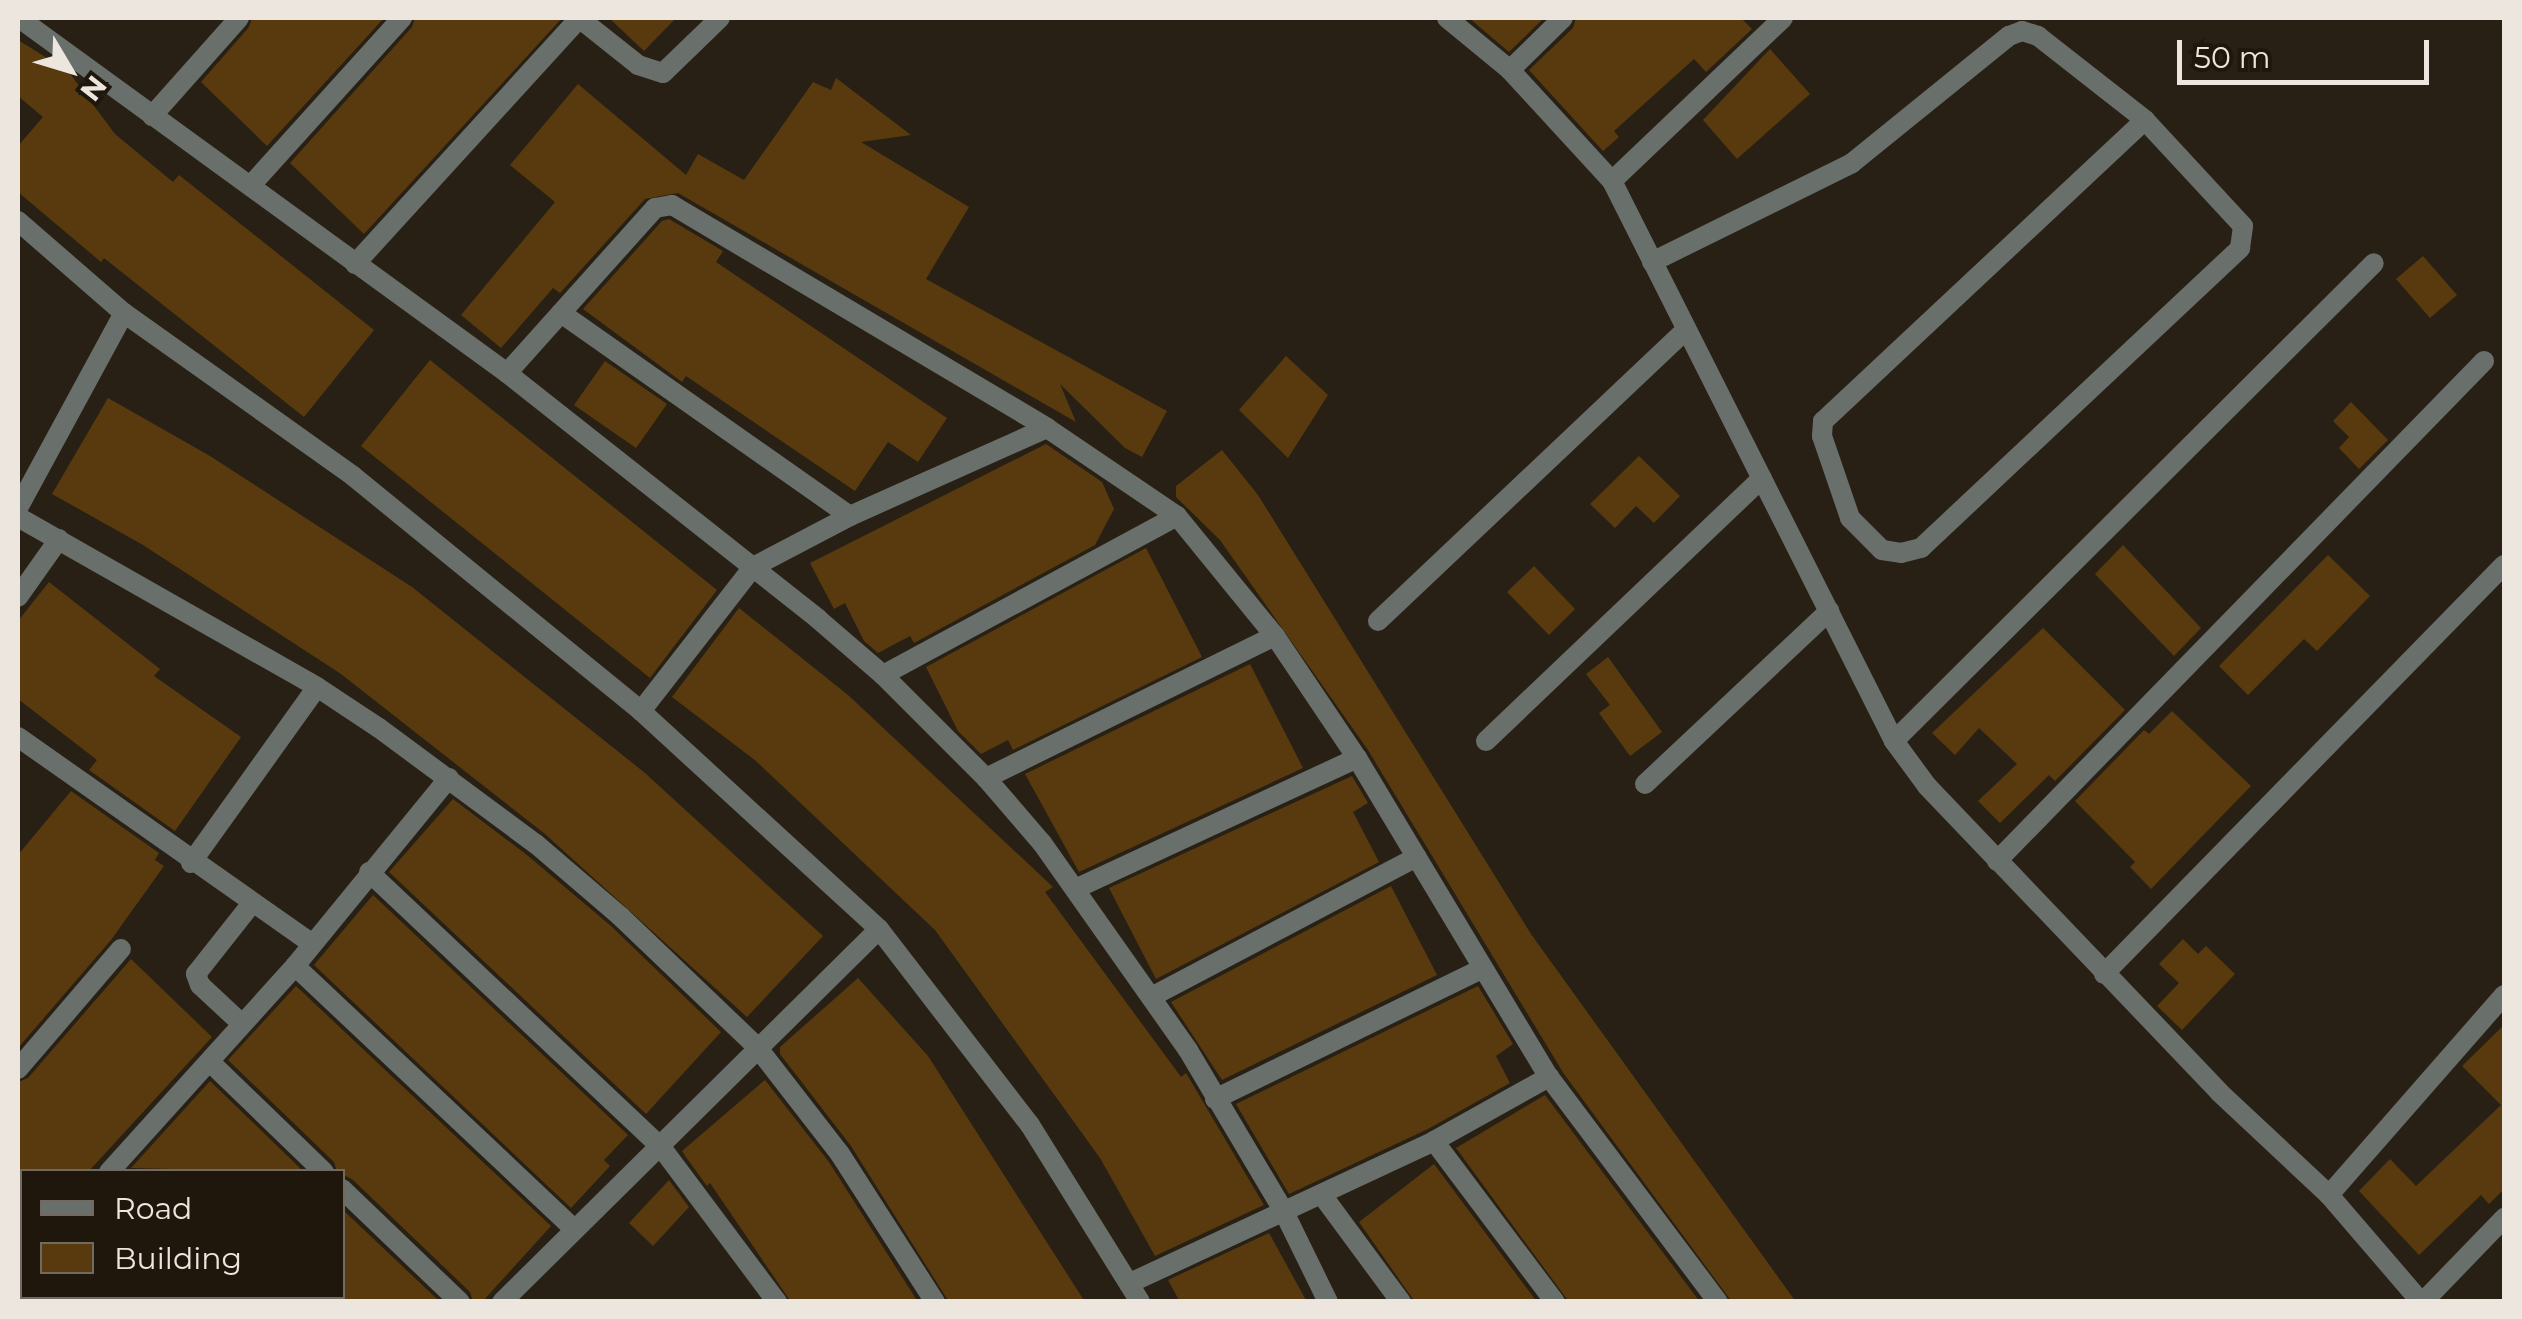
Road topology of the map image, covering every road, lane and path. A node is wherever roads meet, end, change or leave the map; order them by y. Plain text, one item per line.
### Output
1 (19, 18) edge
2 (239, 18) edge
3 (402, 18) edge
4 (579, 18) edge
5 (720, 18) edge
6 (1448, 18) edge
7 (1563, 18) edge
8 (1783, 18) edge
9 (1510, 70) junction
10 (152, 116) junction
11 (2145, 120) junction
12 (1612, 181) junction
13 (252, 184) junction
14 (18, 221) edge
15 (1652, 262) junction
16 (2374, 263) dead end
17 (355, 264) junction
18 (124, 312) junction
19 (561, 314) junction
20 (1684, 331) junction
21 (2484, 361) dead end
22 (508, 373) junction
23 (1047, 428) junction
24 (1762, 478) junction
25 (18, 508) edge
26 (850, 516) junction
27 (1178, 516) junction
28 (18, 518) edge
29 (59, 540) junction
30 (2504, 565) edge
31 (753, 567) junction
32 (18, 598) edge
33 (1829, 611) junction
34 (1378, 621) dead end
35 (1276, 636) junction
36 (884, 675) junction
37 (316, 687) junction
38 (641, 711) junction
39 (18, 738) edge
40 (1486, 742) dead end
41 (1894, 742) junction
42 (1357, 758) junction
43 (450, 778) junction
44 (986, 778) junction
45 (1645, 784) dead end
46 (1417, 856) junction
47 (1997, 861) junction
48 (191, 863) junction
49 (369, 872) junction
50 (1075, 889) junction
51 (252, 903) junction
52 (878, 929) junction
53 (312, 944) junction
54 (121, 949) dead end
55 (294, 966) junction
56 (1482, 969) junction
57 (2104, 974) junction
58 (2504, 995) edge
59 (1152, 996) junction
60 (242, 1024) junction
61 (756, 1046) junction
62 (210, 1062) junction
63 (18, 1070) edge
64 (1549, 1077) junction
65 (1216, 1098) junction
66 (1434, 1141) junction
67 (662, 1146) junction
68 (117, 1169) edge
69 (321, 1169) edge
70 (345, 1192) edge
71 (1322, 1195) junction
72 (2330, 1195) junction
73 (1284, 1212) junction
74 (2504, 1218) edge
75 (574, 1229) junction
76 (1135, 1292) edge
77 (460, 1302) edge
78 (502, 1302) edge
79 (776, 1302) edge
80 (935, 1302) edge
81 (1328, 1302) edge
82 (1402, 1302) edge
83 (1555, 1302) edge
84 (1718, 1302) edge
85 (2422, 1302) edge

1 - 10 street
2 - 10 street
3 - 13 street
4 - 5 street
4 - 17 street
6 - 9 street
7 - 9 street
8 - 12 street
9 - 12 street
10 - 13 street
11 - 11 street
11 - 15 street
12 - 15 street
13 - 17 street
14 - 18 street
15 - 20 street
16 - 41 street
17 - 22 street
18 - 25 street
18 - 38 street
19 - 22 street
19 - 23 street
19 - 26 street
20 - 24 street
20 - 34 street
21 - 47 street
22 - 31 street
23 - 26 street
23 - 27 street
24 - 33 street
24 - 40 street
26 - 31 street
27 - 35 street
27 - 36 street
28 - 29 street
29 - 32 street
29 - 37 street
30 - 57 street
31 - 36 street
31 - 38 street
33 - 41 street
33 - 45 street
35 - 42 street
35 - 44 street
36 - 44 street
37 - 43 street
37 - 48 street
38 - 52 street
39 - 48 street
41 - 47 street
42 - 46 street
42 - 50 street
43 - 49 street
43 - 61 street
44 - 50 street
46 - 56 street
46 - 59 street
47 - 57 street
48 - 51 street
49 - 53 street
49 - 67 street
50 - 59 street
51 - 53 street
51 - 60 street
52 - 61 street
52 - 76 street
53 - 55 street
54 - 63 street
55 - 60 street
55 - 75 street
56 - 64 street
56 - 65 street
57 - 72 street
58 - 72 street
59 - 65 street
60 - 62 street
61 - 67 street
61 - 80 street
62 - 68 street
62 - 69 street
64 - 66 street
64 - 84 street
65 - 73 street
66 - 71 street
66 - 83 street
67 - 75 street
67 - 79 street
70 - 77 street
71 - 73 street
71 - 82 street
72 - 85 street
73 - 76 street
73 - 81 street
74 - 85 street
75 - 78 street

